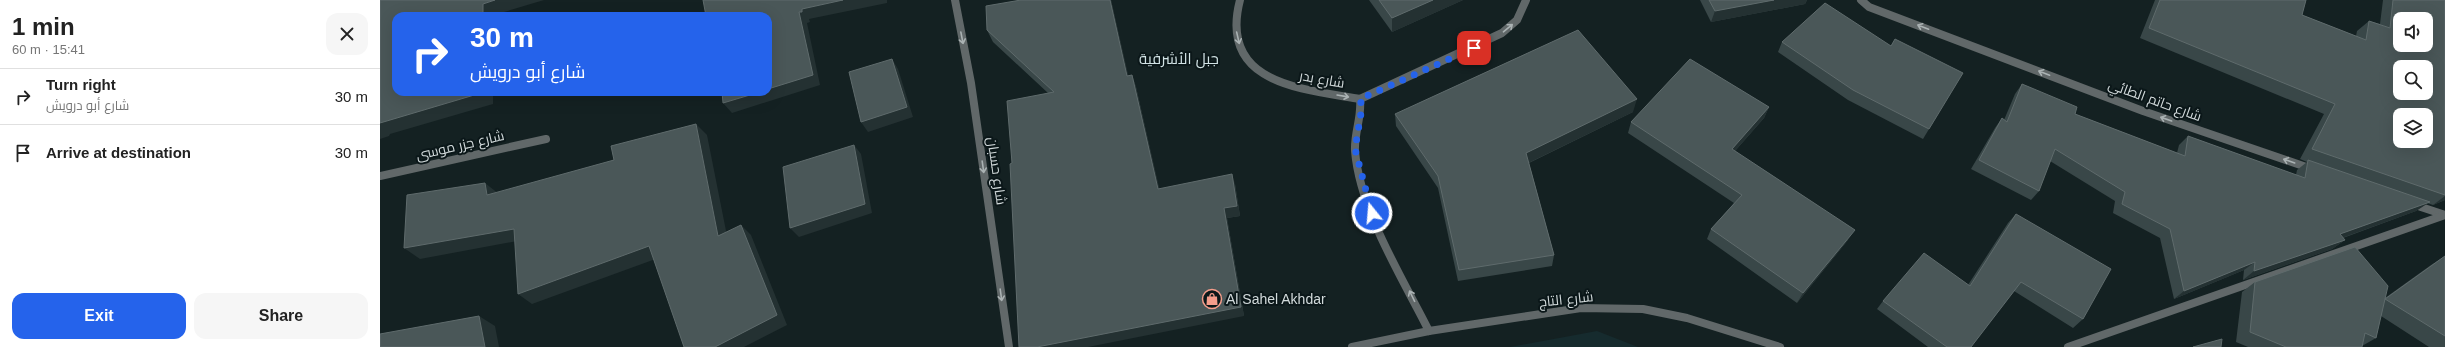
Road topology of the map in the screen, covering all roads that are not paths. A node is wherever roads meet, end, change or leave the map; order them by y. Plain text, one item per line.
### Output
1 (955, 0) edge
2 (1240, 0) edge
3 (1526, 0) edge
4 (1861, 0) edge
5 (1360, 99) junction
6 (546, 139) dead end
7 (2317, 171) edge
8 (380, 176) edge
9 (2407, 202) edge
10 (2445, 215) edge
11 (1429, 332) junction
12 (1009, 347) edge
13 (1352, 347) edge
14 (1780, 347) edge
15 (2068, 347) edge

1 -> 12 street, شارع حسبان
2 -> 5 street, شارع بدر
5 -> 3 street
7 -> 4 street, شارع حاتم الطائي
11 -> 5 street, شارع بدر
6 - 8 street, شارع جزر موسى
9 - 10 street
10 - 15 street
11 - 13 street, شارع التاج
11 - 14 street, شارع التاج

